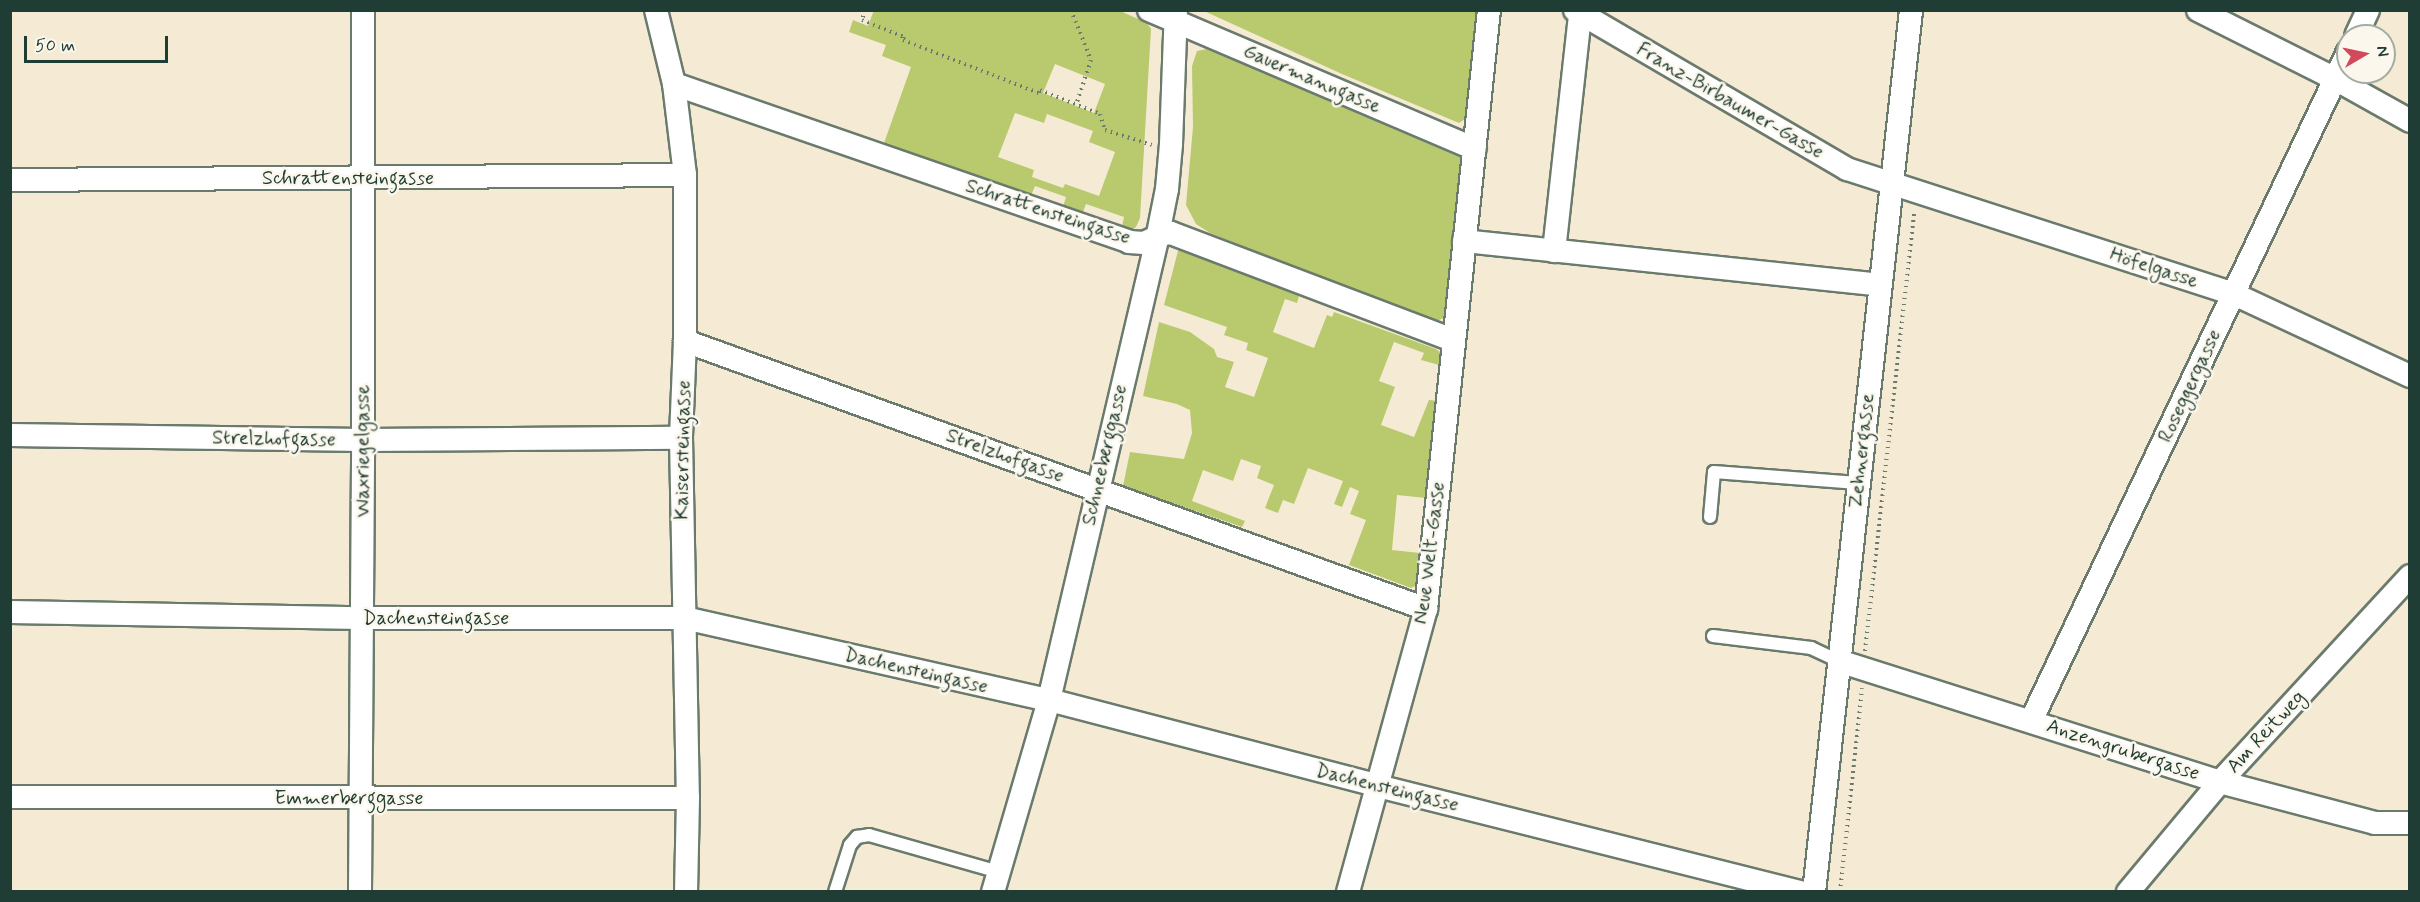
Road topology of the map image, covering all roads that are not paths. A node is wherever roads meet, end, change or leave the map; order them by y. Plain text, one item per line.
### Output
1 (363, 10) edge
2 (656, 10) edge
3 (1149, 10) edge
4 (1489, 10) edge
5 (1911, 10) edge
6 (2198, 10) edge
7 (2368, 10) edge
8 (1577, 12) edge
9 (1176, 16) edge
10 (2362, 24) edge
11 (2335, 79) junction
12 (674, 84) junction
13 (2409, 121) edge
14 (1475, 149) junction
15 (685, 175) junction
16 (363, 178) junction
17 (10, 180) edge
18 (1890, 184) junction
19 (1156, 239) junction
20 (1464, 241) junction
21 (1554, 251) junction
22 (1880, 285) junction
23 (2234, 294) junction
24 (1453, 340) junction
25 (685, 341) junction
26 (2409, 376) edge
27 (10, 435) edge
28 (681, 438) junction
29 (363, 440) junction
30 (1858, 483) junction
31 (1097, 489) junction
32 (1710, 517) dead end
33 (2409, 576) edge
34 (1426, 609) junction
35 (10, 612) edge
36 (361, 618) junction
37 (684, 618) junction
38 (1713, 636) dead end
39 (1839, 661) junction
40 (1049, 700) junction
41 (2031, 721) junction
42 (2220, 782) junction
43 (1378, 786) junction
44 (10, 797) edge
45 (361, 798) junction
46 (688, 798) junction
47 (2409, 823) edge
48 (996, 882) edge
49 (360, 891) edge
50 (686, 891) edge
51 (834, 891) edge
52 (1348, 891) edge
53 (1800, 891) edge
54 (1814, 891) edge
55 (2128, 891) edge

1 - 16 street, Waxriegelgasse
2 - 12 street, Kaisersteingasse
3 - 9 street, Gauermanngasse
4 - 14 street, Neue Welt-Gasse
5 - 18 street, Zehnergasse
6 - 11 street
7 - 10 street
8 - 18 street, Franz-Birbaumer-Gasse
8 - 21 street
9 - 14 street, Gauermanngasse
9 - 19 street, Schneeberggasse
11 - 13 street
11 - 23 street, Roseggergasse
12 - 15 street, Kaisersteingasse
12 - 19 street, Schrattensteingasse
14 - 20 street, Neue Welt-Gasse
15 - 16 street, Schrattensteingasse
15 - 25 street, Kaisersteingasse
16 - 17 street, Schrattensteingasse
16 - 29 street, Waxriegelgasse
18 - 22 street, Zehnergasse
18 - 23 street, Höfelgasse
19 - 24 street, Schrattensteingasse
19 - 31 street, Schneeberggasse
20 - 21 street
20 - 24 street, Neue Welt-Gasse
21 - 22 street
22 - 30 street, Zehnergasse
23 - 26 street, Höfelgasse
23 - 41 street, Roseggergasse
24 - 34 street, Neue Welt-Gasse
25 - 28 street, Kaisersteingasse
25 - 31 street, Strelzhofgasse
27 - 29 street, Strelzhofgasse
28 - 29 street, Strelzhofgasse
28 - 37 street, Kaisersteingasse
29 - 36 street, Waxriegelgasse
30 - 32 lane
30 - 39 street, Zehnergasse
31 - 34 street, Strelzhofgasse
31 - 40 street, Schneeberggasse
33 - 42 street, Am Reitweg
34 - 43 street, Neue Welt-Gasse
35 - 36 street, Dachensteingasse
36 - 37 street, Dachensteingasse
36 - 45 street, Waxriegelgasse
37 - 40 street, Dachensteingasse
37 - 46 street, Kaisersteingasse
38 - 39 lane
39 - 41 street, Anzengrubergasse
39 - 54 street, Zehnergasse
40 - 43 street, Dachensteingasse
40 - 48 street, Schneeberggasse
41 - 42 street, Anzengrubergasse
42 - 47 street, Anzengrubergasse
42 - 55 street, Am Reitweg
43 - 52 street, Neue Welt-Gasse
43 - 53 street, Dachensteingasse
44 - 45 street, Emmerberggasse
45 - 46 street, Emmerberggasse
45 - 49 street, Waxriegelgasse
46 - 50 street, Kaisersteingasse
48 - 51 lane

